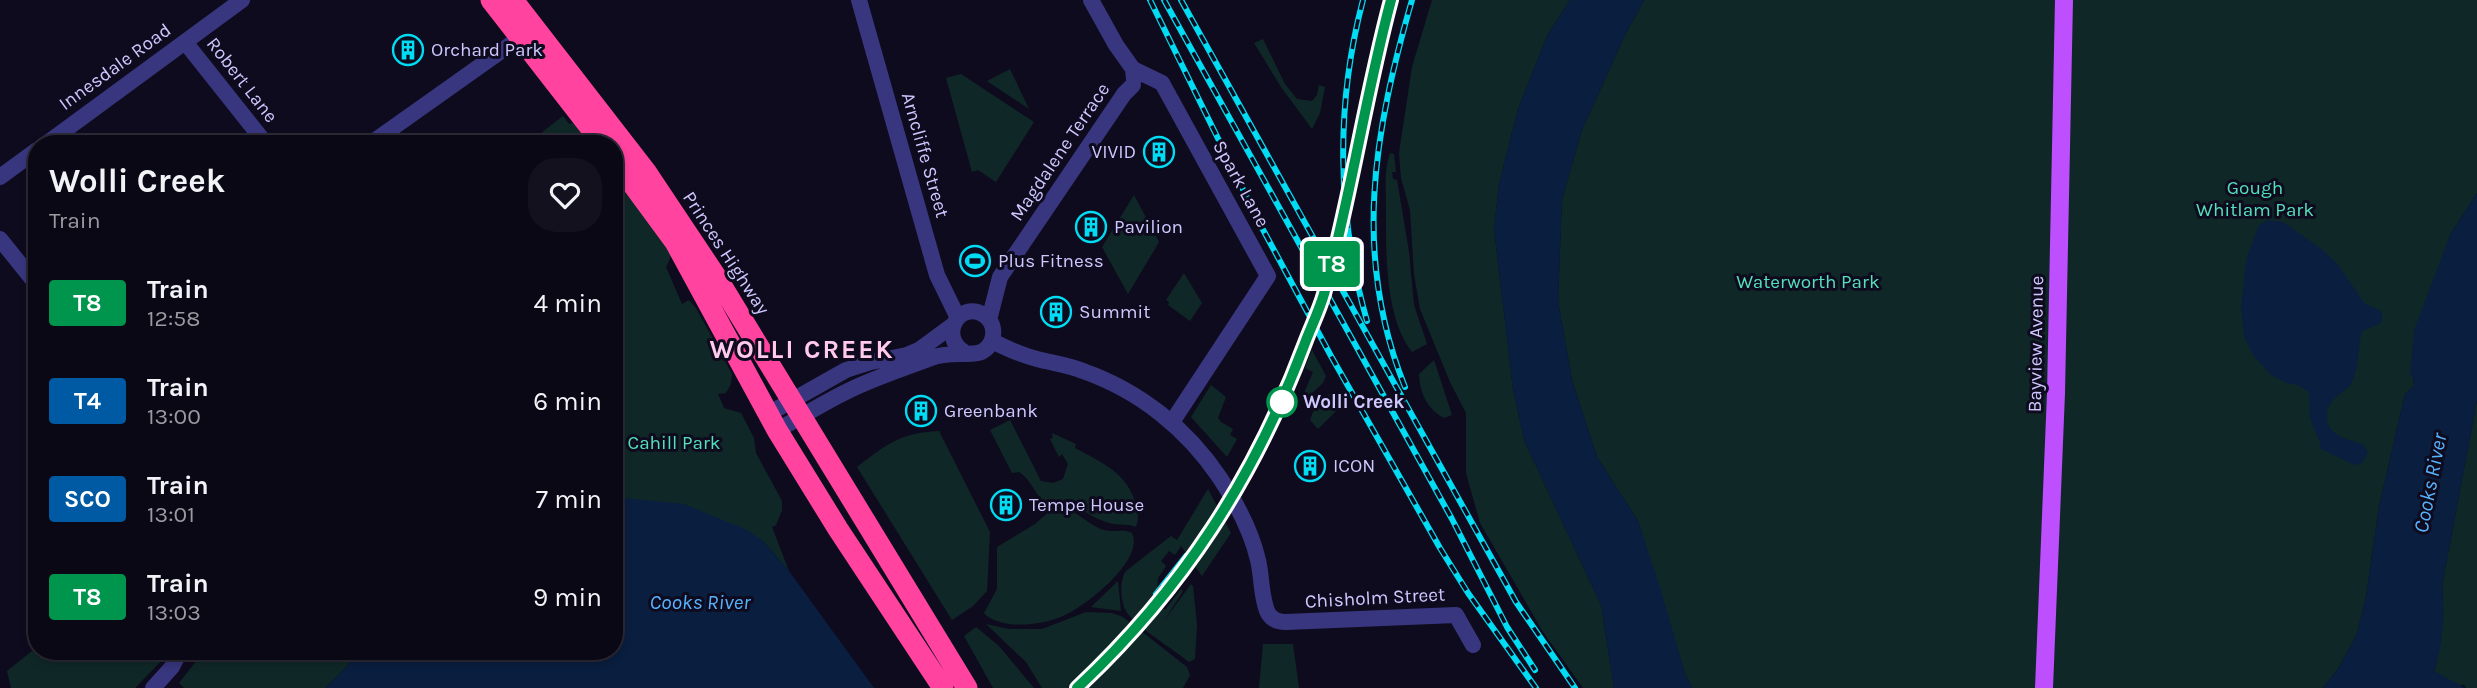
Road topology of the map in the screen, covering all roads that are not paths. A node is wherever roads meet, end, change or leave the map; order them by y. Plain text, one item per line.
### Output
1 (242, 0) edge
2 (491, 0) edge
3 (513, 0) edge
4 (859, 0) edge
5 (1091, 0) edge
6 (2064, 0) edge
7 (528, 32) junction
8 (185, 42) junction
9 (1133, 77) junction
10 (58, 135) edge
11 (259, 135) edge
12 (383, 135) edge
13 (597, 135) edge
14 (615, 135) edge
15 (623, 145) edge
16 (28, 157) edge
17 (623, 171) edge
18 (0, 177) edge
19 (0, 239) edge
20 (28, 274) edge
21 (989, 320) junction
22 (955, 322) junction
23 (992, 341) junction
24 (964, 352) junction
25 (798, 409) junction
26 (772, 422) junction
27 (1172, 422) junction
28 (1473, 645) dead end
29 (176, 660) edge
30 (153, 688) edge
31 (943, 688) edge
32 (967, 688) edge
33 (2044, 688) edge

1 - 8 street, Innesdale Road
2 - 7 highway, Princes Highway
3 - 7 highway, Princes Highway
4 - 22 street, Arncliffe Street
5 - 9 street
6 - 33 main road, Bayview Avenue
7 - 12 street
7 - 13 highway, Princes Highway
7 - 14 highway, Princes Highway
8 - 10 street, Innesdale Road
8 - 11 street, Robert Lane
9 - 21 street, Magdalene Terrace
9 - 27 street, Spark Lane
15 - 25 highway, Princes Highway
16 - 18 street
17 - 26 highway, Princes Highway
19 - 20 street
21 - 22 street
21 - 23 street
22 - 24 street
22 - 25 street
23 - 24 street
23 - 27 street
24 - 25 street
25 - 26 street
25 - 32 highway, Princes Highway
26 - 31 highway, Princes Highway
27 - 28 street, Chisholm Street
29 - 30 street

